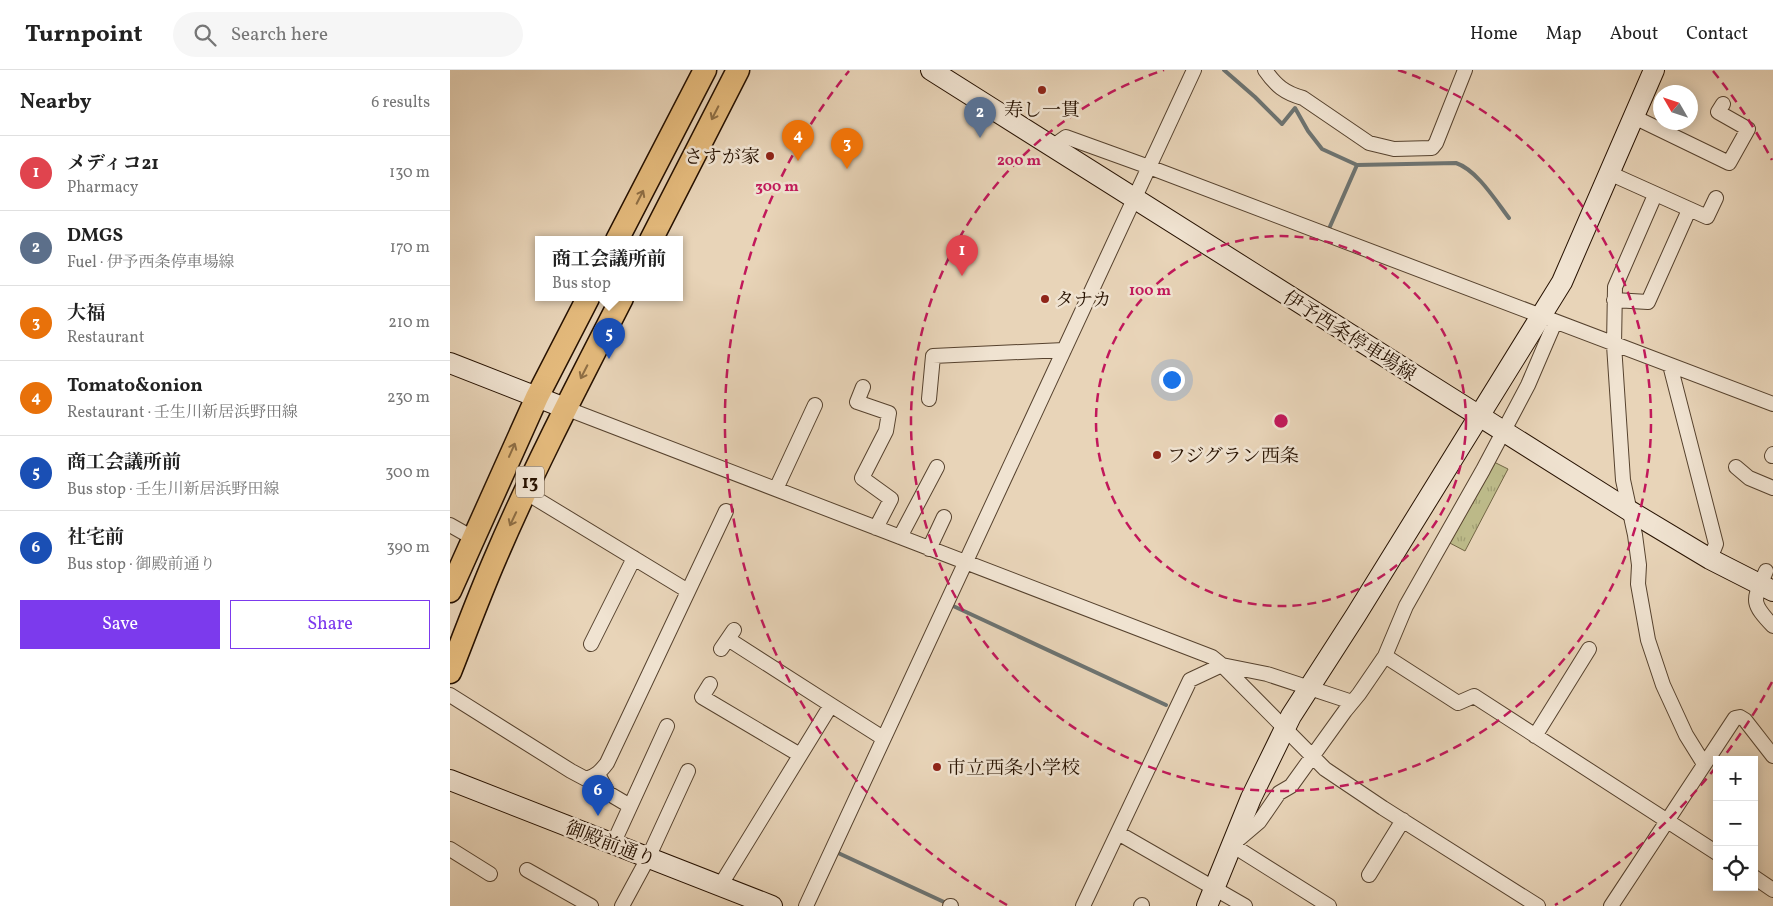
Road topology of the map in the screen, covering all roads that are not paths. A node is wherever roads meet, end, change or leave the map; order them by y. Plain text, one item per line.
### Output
1 (705, 70) edge
2 (738, 70) edge
3 (931, 70) edge
4 (1194, 70) edge
5 (1265, 70) edge
6 (1465, 70) edge
7 (1654, 70) edge
8 (1722, 104) dead end
9 (1634, 117) junction
10 (1052, 147) junction
11 (1149, 167) junction
12 (1609, 173) junction
13 (1655, 195) junction
14 (1716, 198) dead end
15 (1134, 199) junction
16 (1689, 210) junction
17 (620, 236) edge
18 (653, 236) edge
19 (1614, 300) junction
20 (586, 301) edge
21 (620, 301) edge
22 (1548, 319) junction
23 (1614, 344) junction
24 (1064, 350) junction
25 (450, 363) edge
26 (1670, 366) junction
27 (862, 387) dead end
28 (536, 397) junction
29 (929, 399) dead end
30 (1773, 404) edge
31 (815, 405) dead end
32 (565, 408) junction
33 (1478, 416) junction
34 (1503, 432) junction
35 (937, 467) dead end
36 (1736, 467) dead end
37 (1773, 488) edge
38 (776, 489) junction
39 (525, 492) junction
40 (726, 511) dead end
41 (1630, 511) junction
42 (944, 517) dead end
43 (450, 525) edge
44 (876, 528) junction
45 (900, 537) junction
46 (473, 538) junction
47 (929, 548) junction
48 (634, 558) junction
49 (1710, 559) junction
50 (964, 562) junction
51 (1766, 582) edge
52 (450, 591) edge
53 (688, 591) junction
54 (1773, 626) edge
55 (728, 639) dead end
56 (592, 644) dead end
57 (1588, 649) dead end
58 (1385, 656) junction
59 (1222, 665) junction
60 (450, 672) edge
61 (710, 684) dead end
62 (1308, 688) junction
63 (450, 696) edge
64 (1352, 702) junction
65 (831, 705) junction
66 (667, 726) dead end
67 (1285, 727) junction
68 (1535, 736) junction
69 (883, 738) junction
70 (800, 755) junction
71 (1313, 756) junction
72 (1773, 756) edge
73 (1704, 764) junction
74 (688, 771) dead end
75 (598, 774) junction
76 (450, 780) edge
77 (630, 806) junction
78 (1403, 820) junction
79 (1667, 821) junction
80 (1118, 833) junction
81 (613, 844) junction
82 (1232, 845) junction
83 (450, 849) edge
84 (1713, 850) edge
85 (648, 858) junction
86 (527, 870) dead end
87 (490, 874) dead end
88 (1369, 875) dead end
89 (1758, 880) edge
90 (720, 886) junction
91 (1215, 887) junction
92 (1773, 890) edge
93 (592, 906) edge
94 (622, 906) edge
95 (772, 906) edge
96 (806, 906) edge
97 (1083, 906) edge
98 (1207, 906) edge
99 (1246, 906) edge
100 (1330, 906) edge
101 (1538, 906) edge
102 (1610, 906) edge

17 -> 1 main road
2 -> 18 main road
3 - 10 street, 伊予西条停車場線
4 - 11 street
5 - 6 street
7 - 9 street
8 - 9 street
9 - 12 street
10 - 11 street
10 - 15 street, 伊予西条停車場線
11 - 15 street
11 - 22 street
12 - 13 street
12 - 22 street
13 - 16 street
13 - 19 street
14 - 16 street
15 - 24 street
15 - 33 street, 伊予西条停車場線
16 - 19 street
19 - 23 street
20 - 28 main road, 13
21 -> 32 main road, 13
22 - 23 street
22 - 33 street
22 - 34 street
23 - 26 street
23 - 41 street
24 - 29 street
24 - 50 street
25 - 28 street
26 - 30 street
26 - 49 street
27 - 44 street
28 - 32 street
46 -> 28 main road, 13
31 - 38 street
32 - 38 street
32 - 39 main road, 13
33 - 34 street, 伊予西条停車場線
33 - 62 street
34 - 41 street, 伊予西条停車場線
34 - 58 street
35 - 45 street
36 - 37 street
38 - 44 street
39 - 48 street
39 -> 60 main road, 13
40 - 53 street
41 - 49 street, 伊予西条停車場線
41 - 73 street
42 - 47 street
43 - 46 street
44 - 45 street
45 - 47 street
46 - 52 main road, 13
47 - 50 street
48 - 53 street
48 - 56 street
49 - 51 street, 伊予西条停車場線
50 - 59 street
50 - 69 street
51 - 54 street
53 - 75 street
55 - 65 street
57 - 68 street
58 - 64 street
58 - 68 street
59 - 62 street
59 - 67 street
59 - 80 street
61 - 70 street
62 - 64 street
62 - 67 street
63 - 75 street
64 - 71 street
65 - 69 street
65 - 70 street
66 - 77 street
67 - 71 street
67 - 82 street
68 - 79 street
69 - 96 street
70 - 90 street
71 - 78 street
71 - 82 street
72 - 73 street
73 - 79 street
74 - 85 street
75 - 77 street
76 - 81 street, 御殿前通り
77 - 81 street
78 - 88 street
78 - 101 street
79 - 84 street
79 - 102 street
80 - 91 street
80 - 97 street
81 - 85 street, 御殿前通り
82 - 91 street
82 - 100 street
83 - 87 street
85 - 90 street, 御殿前通り
85 - 94 street
86 - 93 street
89 - 92 street
90 - 95 street, 御殿前通り
91 - 98 street
91 - 99 street

